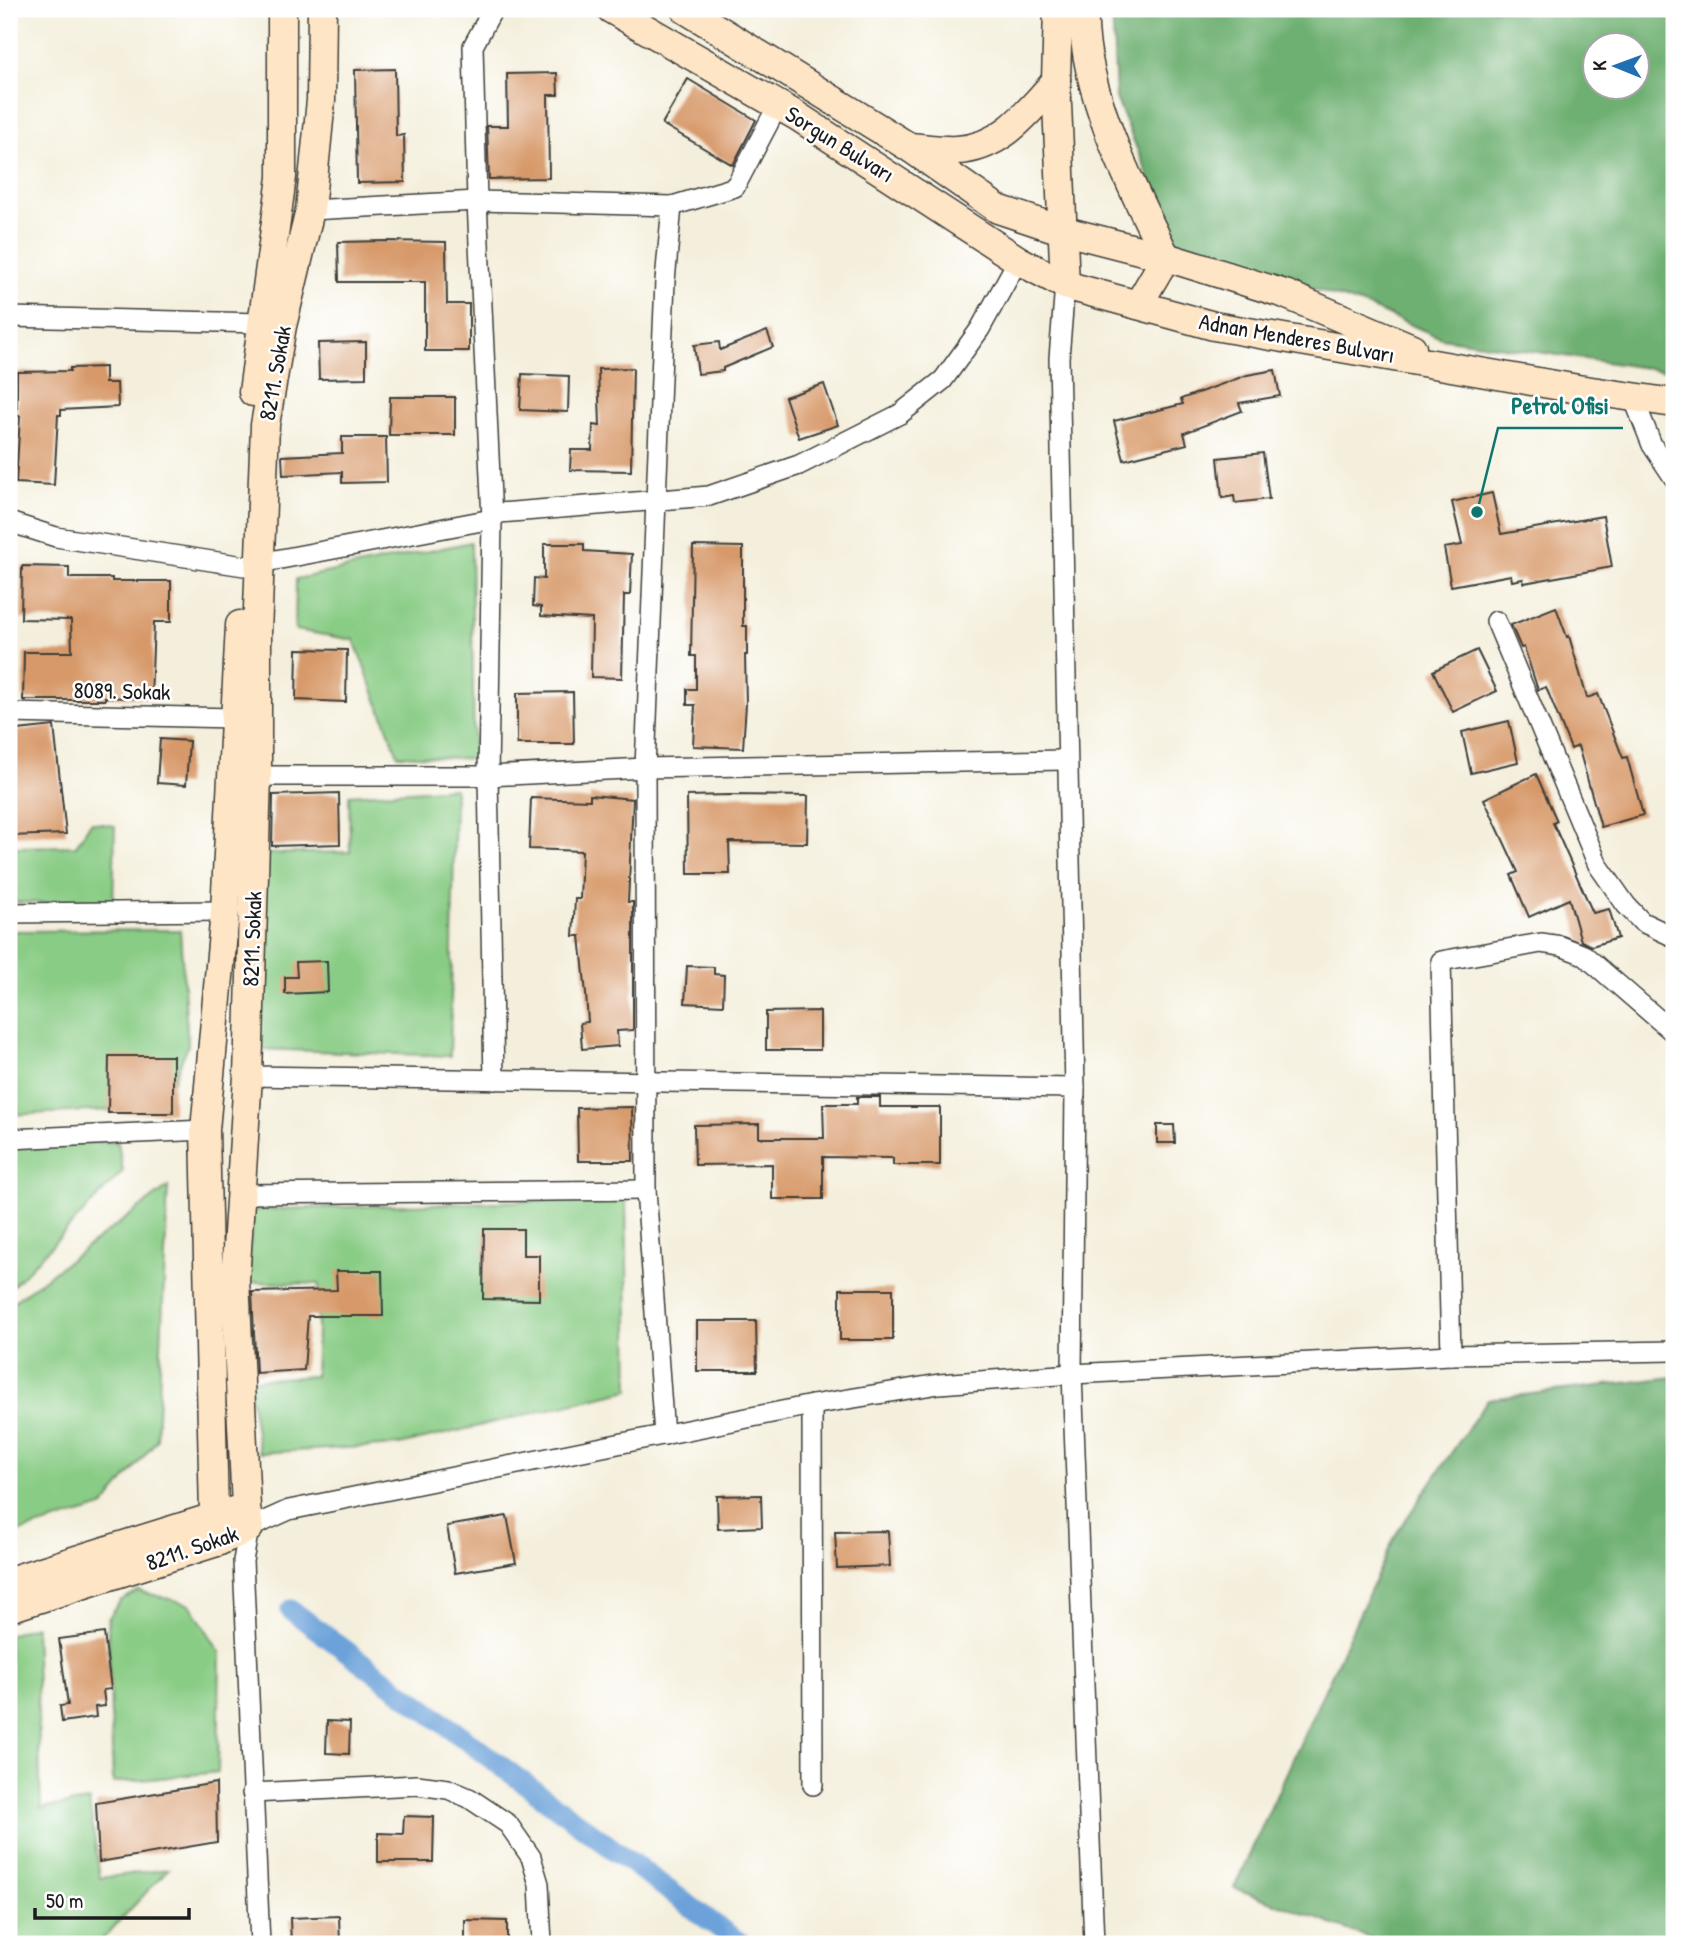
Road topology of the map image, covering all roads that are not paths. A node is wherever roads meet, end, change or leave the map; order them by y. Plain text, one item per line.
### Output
1 (282, 9) edge
2 (322, 9) edge
3 (493, 9) edge
4 (611, 9) edge
5 (685, 9) edge
6 (1058, 9) edge
7 (1084, 9) edge
8 (1056, 81) junction
9 (778, 105) junction
10 (909, 147) junction
11 (477, 201) junction
12 (672, 206) junction
13 (310, 209) junction
14 (1061, 230) junction
15 (1166, 257) junction
16 (1018, 260) junction
17 (1065, 285) junction
18 (1138, 305) junction
19 (9, 317) edge
20 (261, 323) junction
21 (1457, 367) junction
22 (1633, 397) junction
23 (1674, 403) edge
24 (1674, 478) edge
25 (657, 501) junction
26 (492, 519) junction
27 (9, 522) edge
28 (253, 565) junction
29 (1496, 621) dead end
30 (9, 713) edge
31 (234, 718) junction
32 (1066, 760) junction
33 (645, 768) junction
34 (257, 776) junction
35 (488, 776) junction
36 (225, 911) junction
37 (9, 913) edge
38 (1674, 937) edge
39 (1674, 1033) edge
40 (248, 1076) junction
41 (495, 1080) junction
42 (646, 1083) junction
43 (1075, 1088) junction
44 (205, 1130) junction
45 (9, 1139) edge
46 (646, 1191) junction
47 (240, 1194) junction
48 (1674, 1351) edge
49 (1451, 1355) junction
50 (1072, 1374) junction
51 (812, 1405) junction
52 (664, 1435) junction
53 (248, 1518) junction
54 (216, 1529) junction
55 (243, 1561) junction
56 (9, 1581) edge
57 (9, 1608) edge
58 (813, 1784) dead end
59 (252, 1793) junction
60 (260, 1944) edge
61 (542, 1944) edge
62 (1094, 1944) edge

1 - 20 street
2 - 13 street, 8211. Sokak
3 - 11 street
4 - 9 street, Sorgun Bulvarı
5 - 10 street, Sorgun Bulvarı
6 - 8 street
7 - 15 street
8 - 10 street
8 - 14 street
9 - 12 street
9 - 16 street, Sorgun Bulvarı
10 - 14 street, Sorgun Bulvarı
11 - 12 street
11 - 13 street
11 - 26 street
12 - 25 street
13 - 28 street, 8211. Sokak
14 - 15 street, Adnan Menderes Bulvarı
14 - 17 street
15 - 18 street
15 - 21 street, Adnan Menderes Bulvarı
16 - 17 street, Sorgun Bulvarı
16 - 25 street
17 - 18 street, Adnan Menderes Bulvarı
17 - 32 street
18 - 21 street, Adnan Menderes Bulvarı
19 - 20 street
20 - 28 street
21 - 22 street, Adnan Menderes Bulvarı
22 - 23 street, Adnan Menderes Bulvarı
22 - 24 street
25 - 26 street
25 - 33 street
26 - 28 street
26 - 35 street
27 - 28 street
28 - 31 street
28 - 34 street, 8211. Sokak
29 - 38 street
30 - 31 street, 8089. Sokak
31 - 36 street
32 - 33 street
32 - 43 street
33 - 35 street
33 - 42 street
34 - 35 street
34 - 40 street, 8211. Sokak
35 - 41 street
36 - 37 street
36 - 44 street
39 - 49 street
40 - 41 street
40 - 47 street, 8211. Sokak
41 - 42 street
42 - 43 street
42 - 46 street
43 - 50 street
44 - 45 street
44 - 54 street
46 - 47 street
46 - 52 street
47 - 53 street, 8211. Sokak
48 - 49 street
49 - 50 street
50 - 51 street
50 - 62 street
51 - 52 street
51 - 58 street
52 - 53 street
53 - 54 street
53 - 55 street
54 - 55 street
54 - 56 street
54 - 57 street, 8211. Sokak
55 - 59 street
59 - 60 street
59 - 61 street

